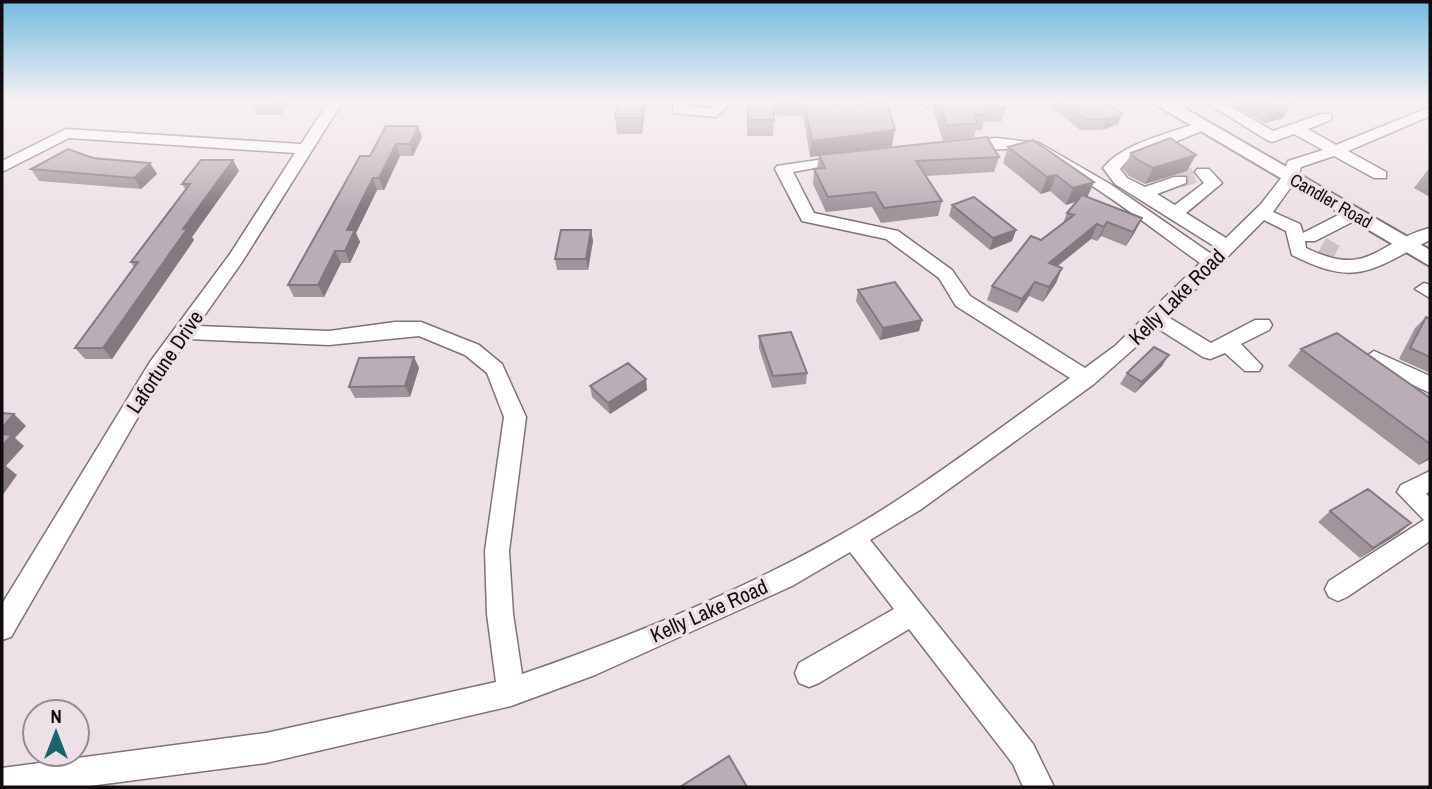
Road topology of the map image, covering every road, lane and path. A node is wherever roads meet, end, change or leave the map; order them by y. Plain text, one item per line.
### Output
1 (57, 138) edge
2 (137, 138) edge
3 (311, 138) edge
4 (1173, 138) edge
5 (1222, 138) edge
6 (1320, 138) edge
7 (1366, 138) edge
8 (1161, 143) junction
9 (940, 148) edge
10 (303, 149) junction
11 (1337, 150) junction
12 (858, 156) edge
13 (2, 167) edge
14 (1190, 169) junction
15 (1380, 175) dead end
16 (1290, 177) junction
17 (1144, 193) junction
18 (1175, 213) junction
19 (1262, 213) junction
20 (1354, 215) junction
21 (1430, 233) edge
22 (1308, 236) junction
23 (1404, 244) junction
24 (1220, 255) junction
25 (1341, 256) tunnel mouth
26 (1430, 258) edge
27 (1360, 268) junction
28 (1156, 318) junction
29 (1262, 325) dead end
30 (182, 332) junction
31 (1227, 343) junction
32 (1374, 358) edge
33 (1252, 366) dead end
34 (1087, 379) junction
35 (1430, 385) edge
36 (1430, 480) edge
37 (1430, 512) edge
38 (1430, 528) edge
39 (853, 537) junction
40 (1338, 589) dead end
41 (913, 612) junction
42 (2, 628) edge
43 (809, 673) dead end
44 (511, 692) junction
45 (2, 783) edge
46 (1039, 787) edge

1 - 13 street
2 - 10 street
3 - 10 street, Lafortune Drive
4 - 8 street
5 - 16 main road, Candler Road
6 - 11 street
7 - 11 street
8 - 14 street
8 - 17 street
9 - 24 street
10 - 30 street, Lafortune Drive
11 - 15 street
11 - 16 street, Kelly Lake Road
12 - 34 street
14 - 17 street
14 - 18 street
16 - 19 street, Kelly Lake Road
16 - 20 main road, Candler Road
17 - 18 street
18 - 24 street
19 - 22 street
19 - 24 street, Kelly Lake Road
20 - 22 street
20 - 23 main road, Candler Road
21 - 23 street
22 - 27 street
23 - 26 main road, Candler Road
23 - 27 street
24 - 28 street, Kelly Lake Road
25 - 27 street
28 - 31 street
28 - 34 street, Kelly Lake Road
29 - 31 street
30 - 42 street, Lafortune Drive
30 - 44 street
31 - 33 street
32 - 35 street
34 - 39 street, Kelly Lake Road
36 - 37 street
38 - 40 street
39 - 41 street
39 - 44 street, Kelly Lake Road
41 - 43 street
41 - 46 street
44 - 45 street, Kelly Lake Road

